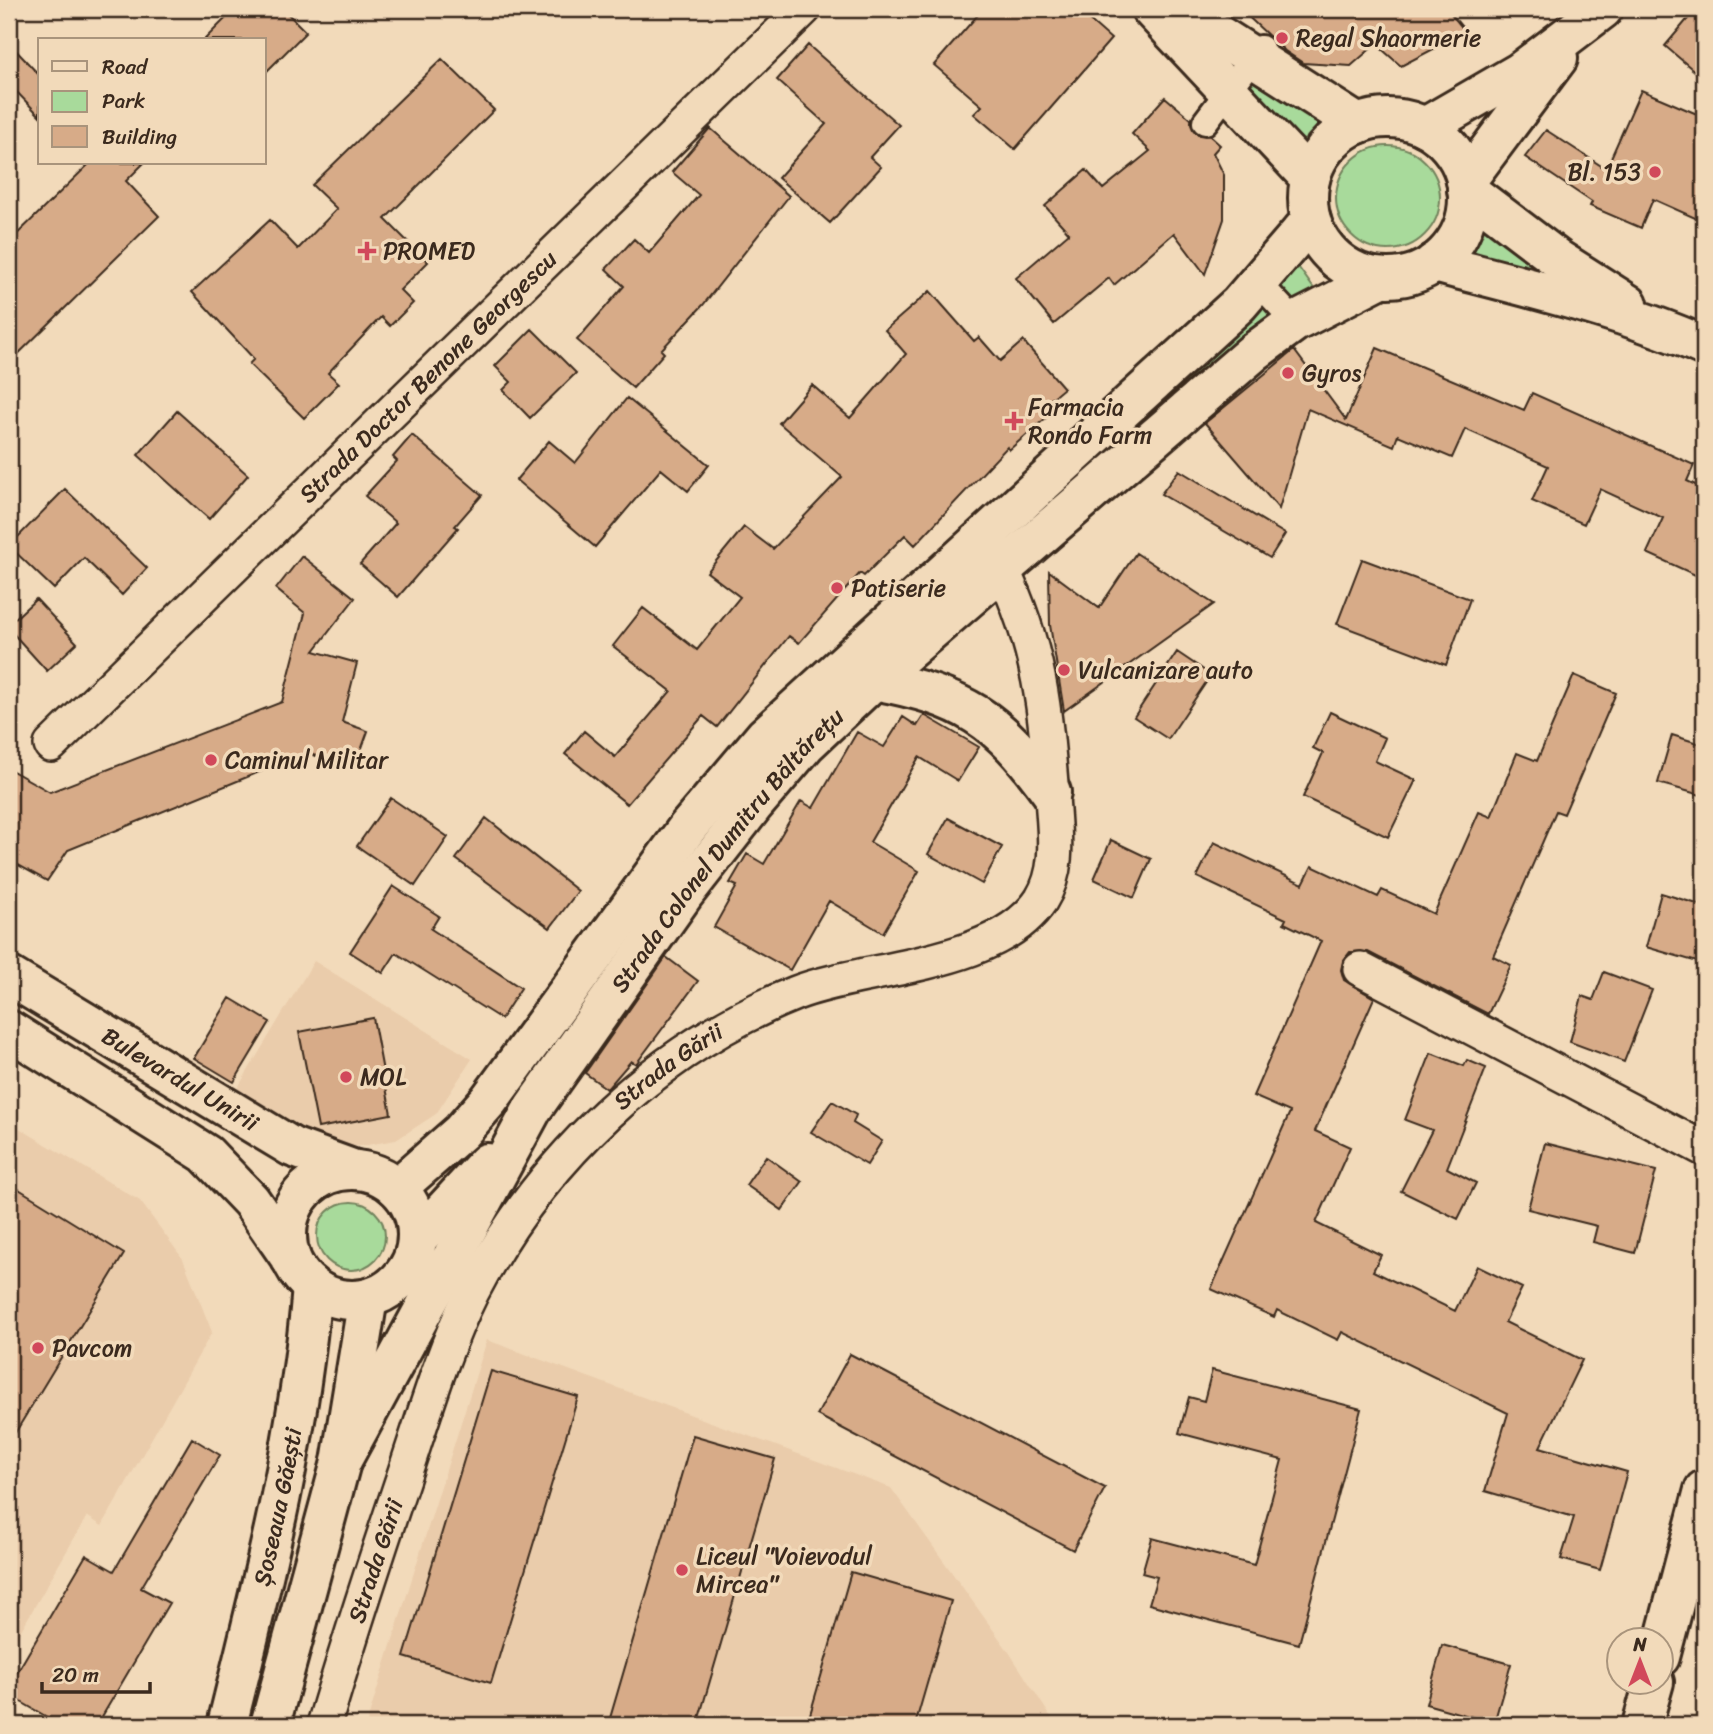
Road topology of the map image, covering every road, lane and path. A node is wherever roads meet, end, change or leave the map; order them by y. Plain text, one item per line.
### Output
1 (804, 9) edge
2 (1151, 9) edge
3 (1178, 9) edge
4 (1589, 17) edge
5 (1257, 53) junction
6 (1229, 89) junction
7 (1205, 122) dead end
8 (1359, 124) junction
9 (1425, 127) junction
10 (1310, 178) junction
11 (1467, 185) junction
12 (1311, 220) junction
13 (1434, 263) junction
14 (1381, 278) junction
15 (1258, 282) junction
16 (1295, 322) junction
17 (1668, 330) junction
18 (1704, 346) edge
19 (1001, 568) junction
20 (874, 680) junction
21 (51, 746) dead end
22 (1051, 792) junction
23 (1360, 969) dead end
24 (9, 976) edge
25 (9, 1030) edge
26 (533, 1108) junction
27 (1704, 1149) edge
28 (355, 1170) junction
29 (397, 1188) junction
30 (417, 1239) junction
31 (302, 1273) junction
32 (368, 1298) junction
33 (341, 1462) junction
34 (1704, 1490) edge
35 (1669, 1626) edge
36 (1650, 1696) edge
37 (227, 1725) edge
38 (270, 1725) edge
39 (324, 1725) edge
40 (1642, 1725) edge

1 - 21 street, Strada Doctor Benone Georgescu
2 - 6 main road
3 - 5 main road
4 - 9 main road
4 - 11 main road
5 - 6 street
5 - 8 main road
6 - 7 street
6 - 10 main road
8 - 9 main road
8 - 10 main road
9 - 11 main road
10 - 12 main road
11 - 13 main road
11 - 17 main road
12 - 14 main road
12 - 15 main road, Strada Colonel Dumitru Băltărețu
13 - 14 main road
13 - 17 main road
14 - 16 main road, Strada Colonel Dumitru Băltărețu
15 - 16 street
15 - 29 main road, Strada Colonel Dumitru Băltărețu
16 - 19 main road, Strada Colonel Dumitru Băltărețu
17 - 18 main road
19 - 20 main road, Strada Colonel Dumitru Băltărețu
19 - 22 street, Strada Gării
20 - 22 main road
20 - 26 main road, Strada Colonel Dumitru Băltărețu
22 - 39 street, Strada Gării
23 - 27 street
24 - 28 main road, Bulevardul Unirii
25 - 31 main road, Bulevardul Unirii
26 - 30 main road
26 - 33 main road, Strada Colonel Dumitru Băltărețu
28 - 29 main road
28 - 31 main road
29 - 30 main road
30 - 32 main road
31 - 32 main road
31 - 37 main road, Șoseaua Găești
32 - 33 main road, Șoseaua Găești
33 - 38 main road, Șoseaua Găești
34 - 35 main road
36 - 40 main road

